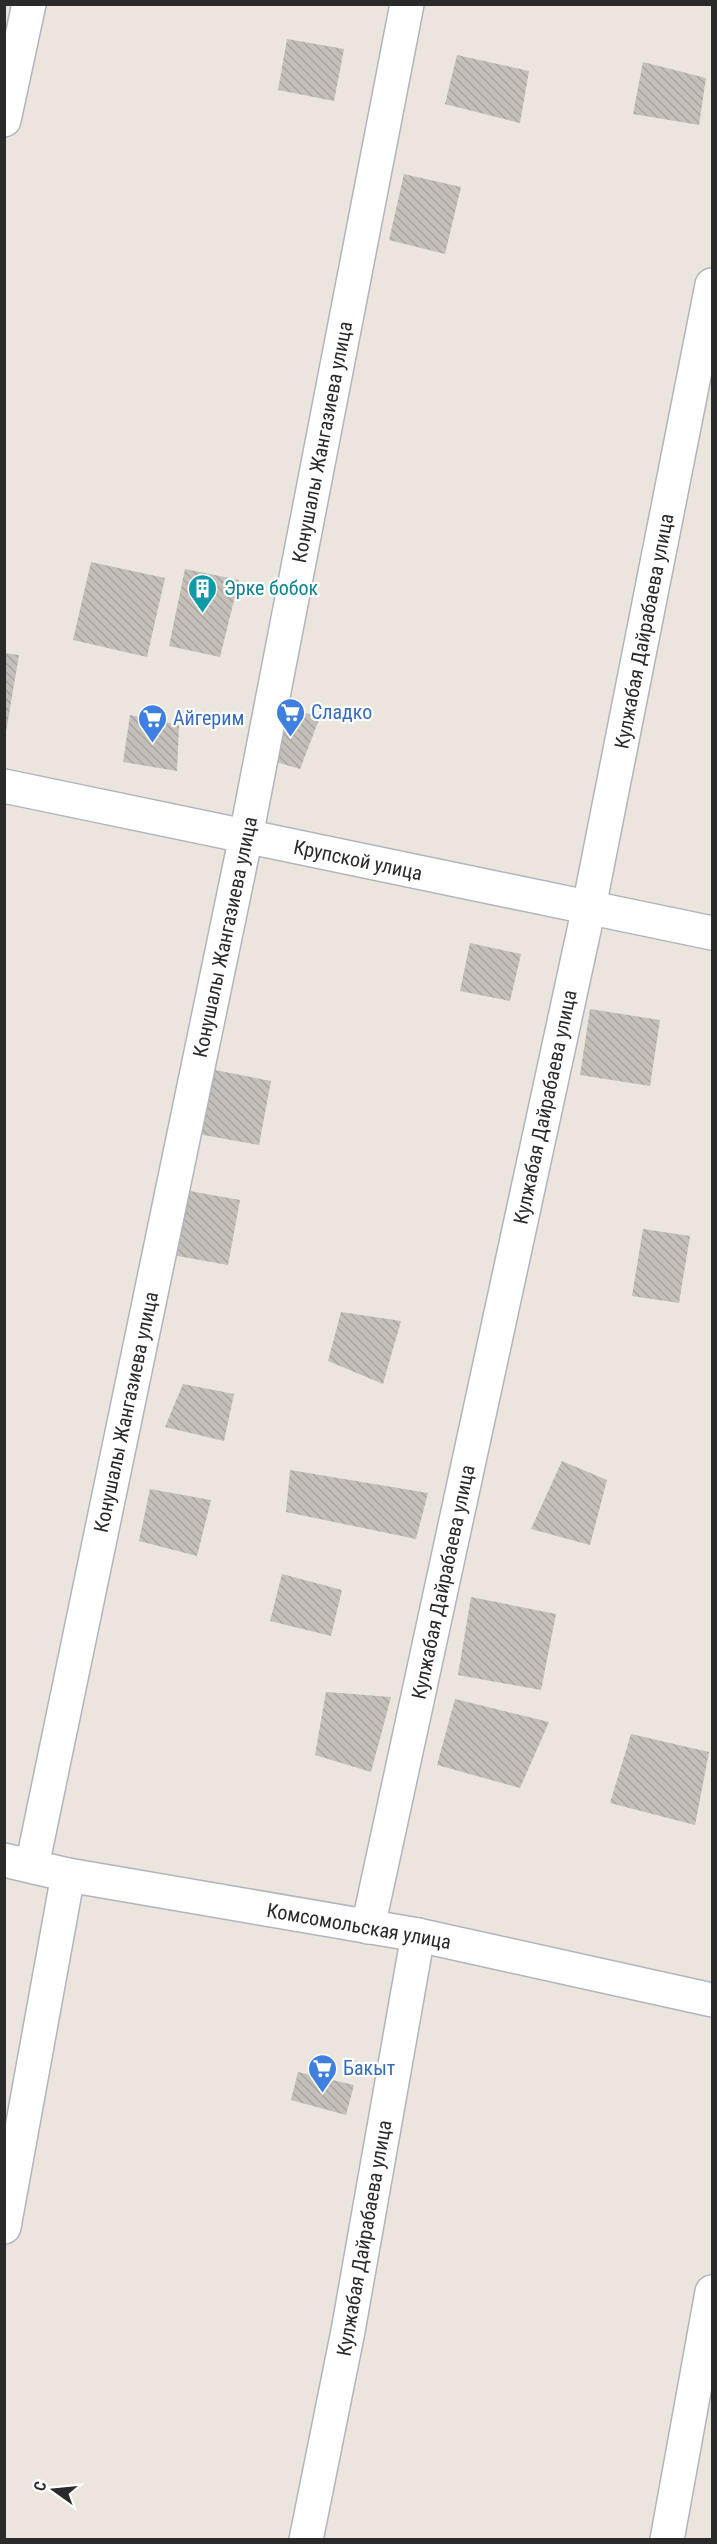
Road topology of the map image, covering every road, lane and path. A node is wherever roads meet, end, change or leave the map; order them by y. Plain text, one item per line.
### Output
1 (29, 4) edge
2 (407, 4) edge
3 (4, 120) edge
4 (712, 285) edge
5 (4, 786) edge
6 (246, 836) junction
7 (589, 907) junction
8 (712, 933) edge
9 (18, 1863) edge
10 (68, 1875) junction
11 (368, 1927) junction
12 (418, 1935) junction
13 (711, 1990) edge
14 (4, 2227) edge
15 (712, 2292) edge
16 (306, 2540) edge
17 (667, 2540) edge

1 - 3 street
2 - 6 street, Конушалы Жангазиева улица
4 - 7 street, Кулжабая Дайрабаева улица
5 - 6 street, Крупской улица
6 - 7 street, Крупской улица
6 - 9 street, Конушалы Жангазиева улица
7 - 8 street, Крупской улица
7 - 11 street, Кулжабая Дайрабаева улица
9 - 10 street, Комсомольская улица
10 - 11 street, Комсомольская улица
10 - 14 street
11 - 12 street, Комсомольская улица
12 - 13 street, Комсомольская улица
12 - 16 street, Кулжабая Дайрабаева улица
15 - 17 street

